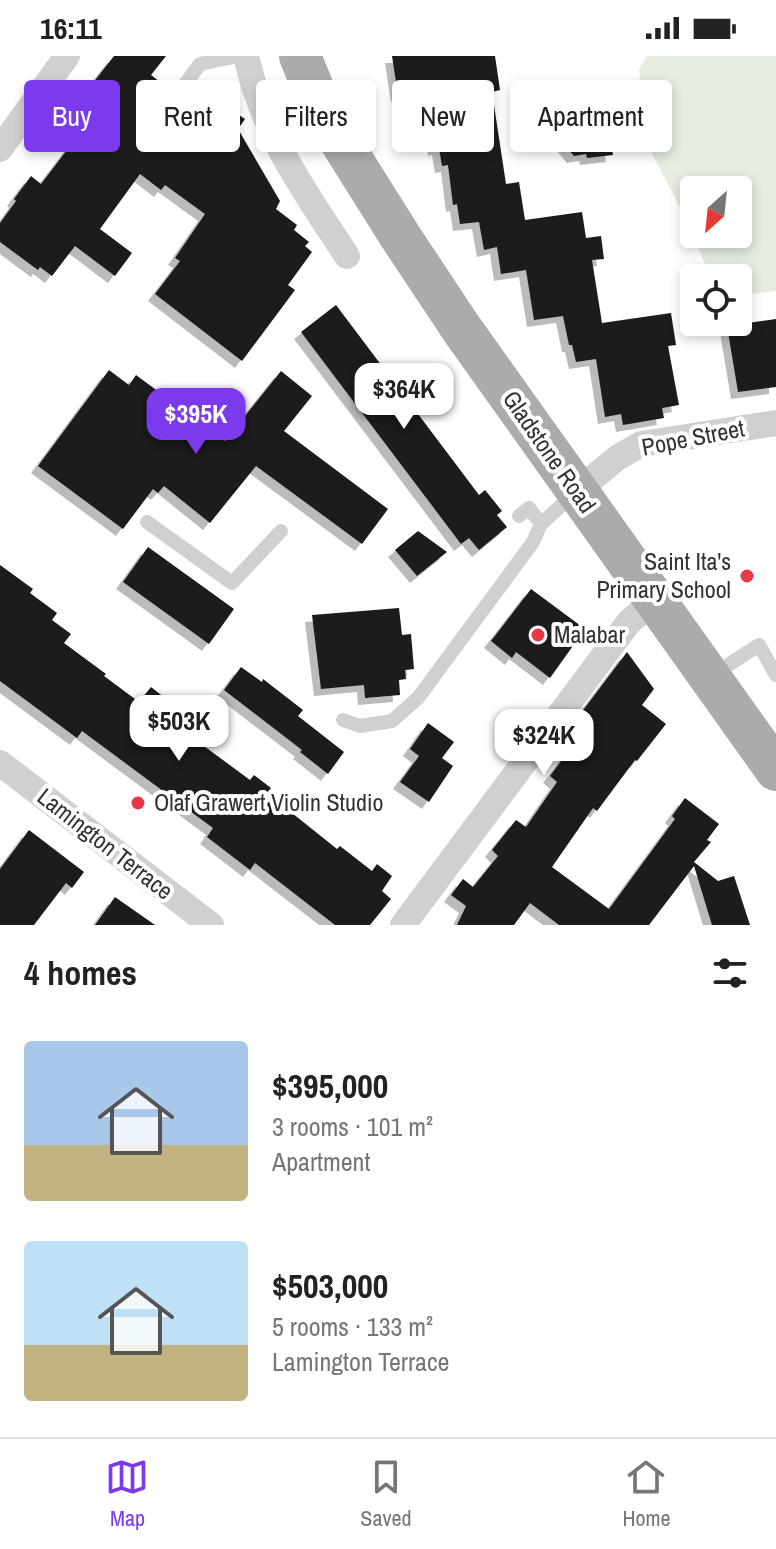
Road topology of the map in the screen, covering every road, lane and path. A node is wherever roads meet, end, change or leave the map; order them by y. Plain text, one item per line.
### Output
1 (67, 56) edge
2 (238, 56) edge
3 (246, 56) edge
4 (300, 56) edge
5 (188, 80) edge
6 (0, 149) edge
7 (347, 256) dead end
8 (776, 423) edge
9 (577, 491) junction
10 (519, 516) dead end
11 (147, 522) dead end
12 (541, 524) junction
13 (281, 531) dead end
14 (655, 600) junction
15 (776, 675) edge
16 (710, 677) junction
17 (343, 720) dead end
18 (776, 770) edge
19 (3, 771) edge
20 (211, 925) edge
21 (403, 925) edge

1 - 6 street
2 - 5 lane
3 - 7 street
4 - 9 main road, Gladstone Road
8 - 9 street, Pope Street
9 - 12 lane
9 - 14 main road, Gladstone Road
10 - 12 lane
11 - 13 lane
12 - 17 lane
14 - 16 main road, Gladstone Road
14 - 21 street
15 - 16 lane
16 - 18 main road, Gladstone Road
19 - 20 street, Lamington Terrace

